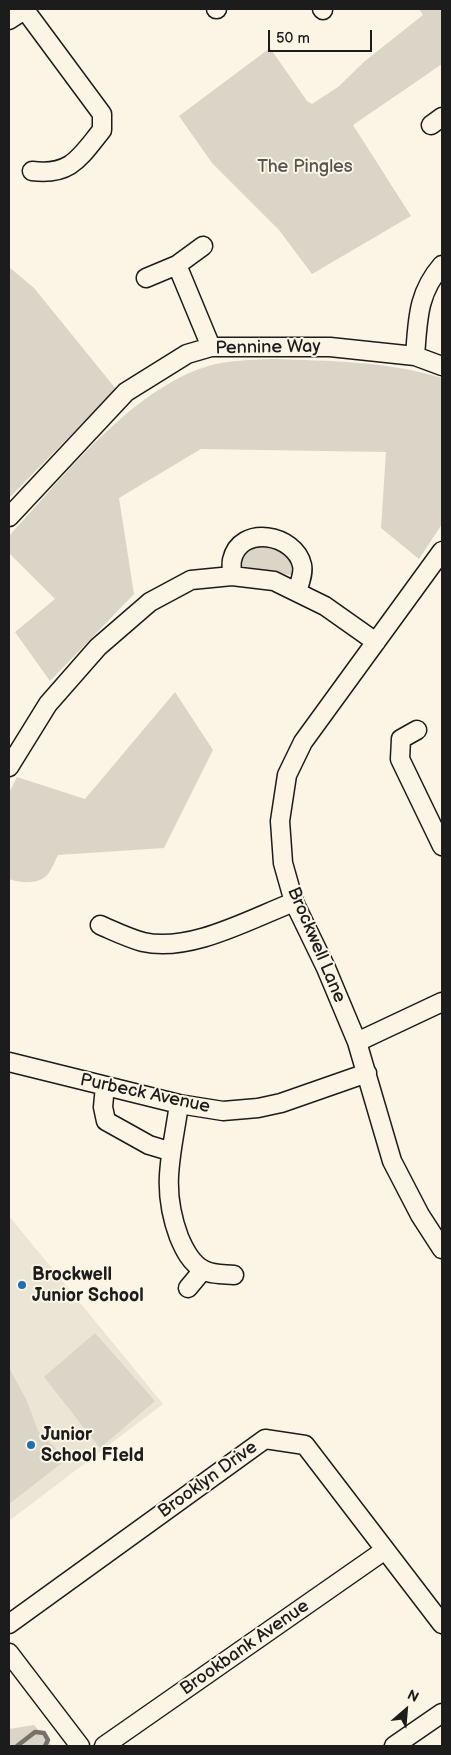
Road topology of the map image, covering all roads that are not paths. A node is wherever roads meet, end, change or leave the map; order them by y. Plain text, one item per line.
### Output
1 (25, 9) edge
2 (9, 20) edge
3 (32, 171) dead end
4 (203, 246) dead end
5 (177, 265) junction
6 (442, 265) edge
7 (146, 278) dead end
8 (211, 347) junction
9 (415, 356) junction
10 (442, 366) edge
11 (9, 517) edge
12 (441, 556) edge
13 (232, 576) junction
14 (297, 592) junction
15 (376, 642) junction
16 (417, 730) dead end
17 (9, 767) edge
18 (442, 846) edge
19 (294, 902) junction
20 (110, 924) dead end
21 (442, 1002) edge
22 (357, 1042) junction
23 (9, 1062) edge
24 (367, 1073) junction
25 (106, 1086) junction
26 (179, 1104) junction
27 (170, 1151) junction
28 (440, 1242) edge
29 (203, 1270) junction
30 (234, 1275) dead end
31 (188, 1288) dead end
32 (385, 1550) junction
33 (9, 1624) edge
34 (442, 1624) edge
35 (9, 1653) edge
36 (442, 1713) edge
37 (80, 1746) edge
38 (104, 1746) edge
39 (394, 1746) edge

1 - 2 street
1 - 3 street
4 - 5 street
5 - 7 street
5 - 8 street
6 - 9 street
8 - 9 street, Pennine Way
8 - 11 street, Pennine Way
9 - 10 street, Pennine Way
12 - 15 street, Brockwell Lane
13 - 14 street
13 - 14 street
13 - 17 street
14 - 15 street
15 - 19 street, Brockwell Lane
16 - 18 street
19 - 20 street
19 - 22 street, Brockwell Lane
21 - 22 street
22 - 24 street, Brockwell Lane
23 - 25 street, Purbeck Avenue
24 - 26 street, Purbeck Avenue
24 - 28 street, Brockwell Lane
25 - 26 street, Purbeck Avenue
25 - 27 street
26 - 27 street
27 - 29 street
29 - 30 street
29 - 31 street
32 - 33 street, Brooklyn Drive
32 - 34 street, Brooklyn Drive
32 - 38 street, Brookbank Avenue
35 - 37 street
36 - 39 street

